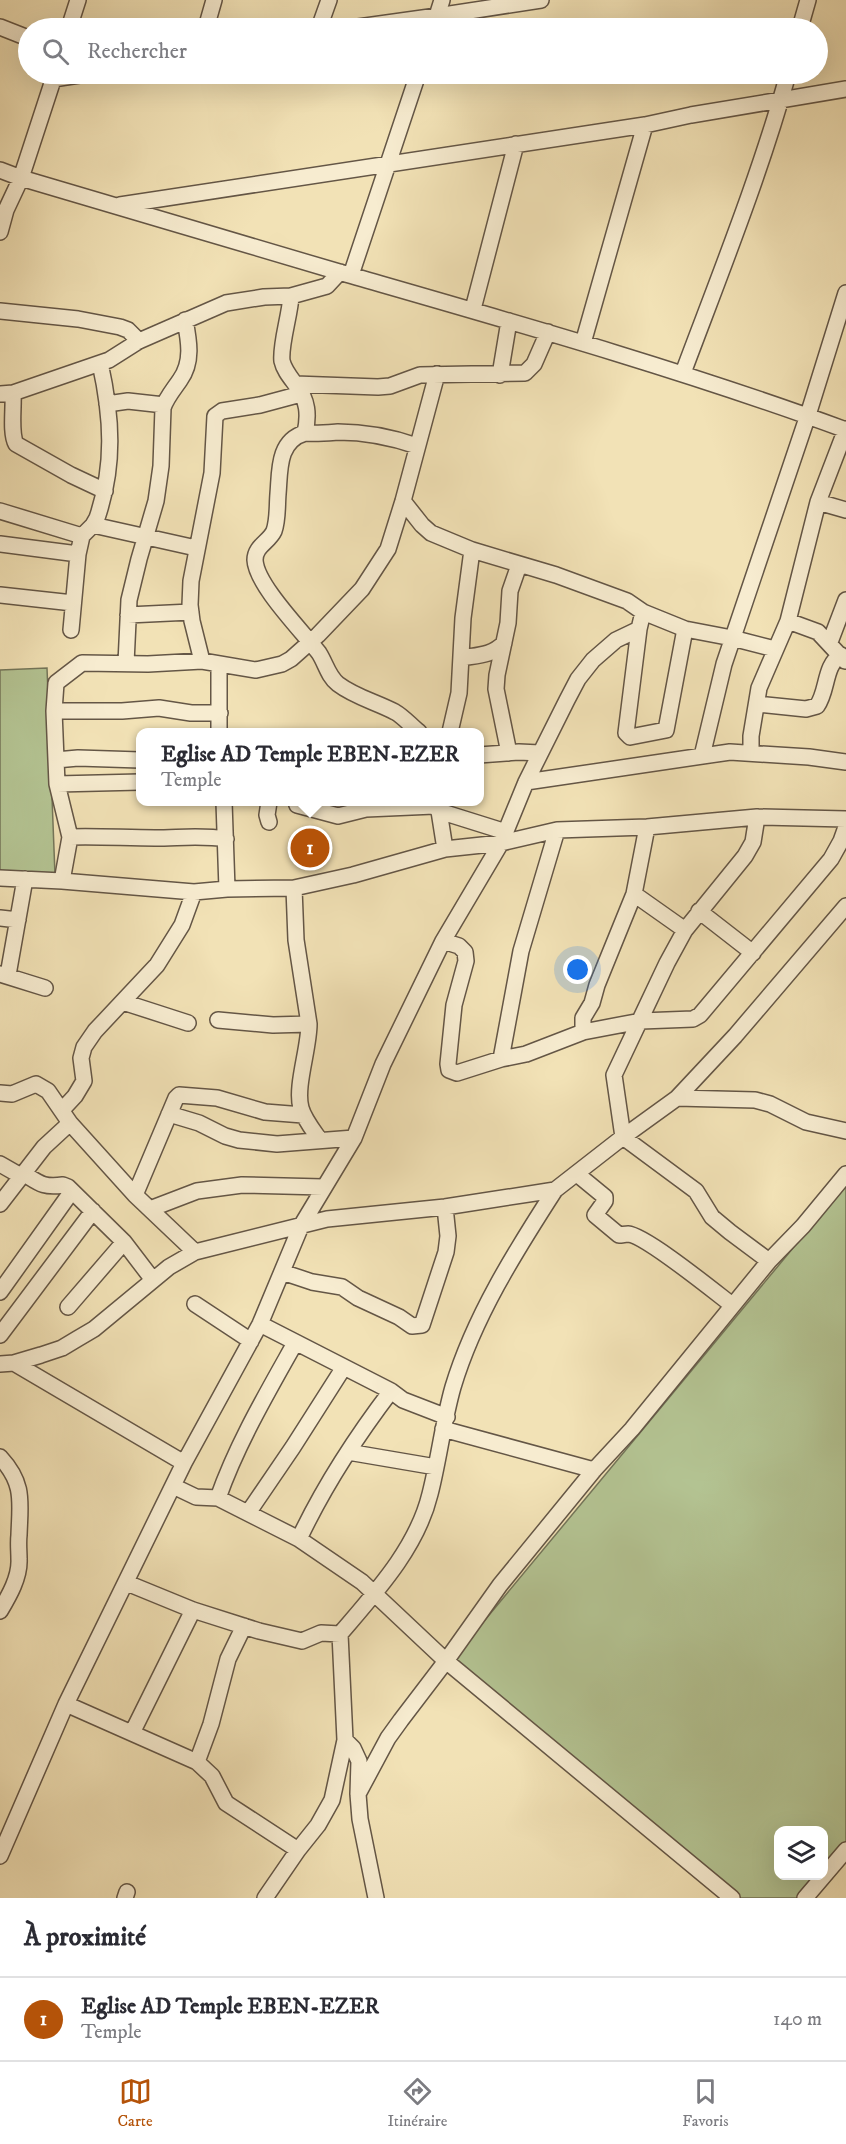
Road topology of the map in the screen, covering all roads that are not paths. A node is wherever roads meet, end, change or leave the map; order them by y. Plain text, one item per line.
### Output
1 (78, 0) edge
2 (214, 0) edge
3 (328, 0) edge
4 (442, 0) edge
5 (541, 0) edge
6 (808, 0) edge
7 (72, 18) edge
8 (209, 18) edge
9 (322, 18) edge
10 (436, 18) edge
11 (454, 18) edge
12 (803, 18) edge
13 (0, 27) edge
14 (18, 34) edge
15 (51, 84) edge
16 (415, 84) edge
17 (785, 84) edge
18 (846, 89) edge
19 (780, 102) junction
20 (645, 126) junction
21 (516, 144) junction
22 (388, 165) junction
23 (0, 170) edge
24 (21, 178) junction
25 (115, 206) junction
26 (0, 232) edge
27 (345, 274) junction
28 (846, 293) edge
29 (291, 296) junction
30 (473, 309) junction
31 (0, 311) edge
32 (185, 320) junction
33 (509, 321) junction
34 (548, 332) junction
35 (139, 341) junction
36 (583, 343) junction
37 (100, 363) junction
38 (683, 373) junction
39 (436, 374) junction
40 (500, 375) junction
41 (298, 389) junction
42 (7, 394) edge
43 (107, 404) junction
44 (164, 405) junction
45 (808, 415) junction
46 (846, 429) edge
47 (305, 433) junction
48 (417, 446) junction
49 (105, 491) junction
50 (403, 501) junction
51 (818, 502) junction
52 (846, 510) edge
53 (0, 511) edge
54 (88, 531) junction
55 (146, 538) junction
56 (0, 544) edge
57 (196, 548) junction
58 (472, 550) junction
59 (78, 554) junction
60 (519, 565) junction
61 (0, 595) edge
62 (846, 600) edge
63 (73, 603) junction
64 (191, 612) junction
65 (643, 612) junction
66 (128, 615) junction
67 (788, 621) junction
68 (639, 629) junction
69 (685, 629) junction
70 (71, 630) dead end
71 (732, 638) junction
72 (830, 642) junction
73 (308, 643) junction
74 (504, 643) junction
75 (775, 649) junction
76 (461, 658) junction
77 (844, 659) edge
78 (202, 661) junction
79 (126, 663) junction
80 (219, 664) junction
81 (757, 704) junction
82 (54, 711) junction
83 (220, 713) junction
84 (219, 728) edge
85 (414, 728) edge
86 (451, 728) edge
87 (509, 753) junction
88 (540, 753) junction
89 (751, 753) junction
90 (484, 755) edge
91 (702, 756) junction
92 (56, 760) junction
93 (136, 760) edge
94 (846, 762) edge
95 (136, 782) edge
96 (526, 782) junction
97 (57, 784) junction
98 (224, 806) edge
99 (268, 806) edge
100 (300, 806) edge
101 (428, 806) edge
102 (434, 806) edge
103 (440, 811) junction
104 (757, 817) junction
105 (846, 819) edge
106 (269, 822) dead end
107 (647, 827) junction
108 (846, 827) edge
109 (557, 830) junction
110 (70, 837) junction
111 (504, 837) junction
112 (226, 838) junction
113 (445, 849) junction
114 (0, 878) edge
115 (25, 879) junction
116 (62, 880) junction
117 (294, 888) junction
118 (227, 889) junction
119 (194, 892) junction
120 (634, 894) junction
121 (846, 906) edge
122 (699, 911) junction
123 (0, 918) edge
124 (18, 920) junction
125 (685, 930) junction
126 (443, 940) junction
127 (753, 953) junction
128 (2, 975) edge
129 (45, 988) dead end
130 (123, 1002) junction
131 (218, 1020) dead end
132 (641, 1020) junction
133 (188, 1023) dead end
134 (309, 1024) junction
135 (583, 1032) junction
136 (501, 1059) junction
137 (0, 1094) edge
138 (677, 1098) junction
139 (169, 1113) junction
140 (303, 1115) junction
141 (66, 1116) junction
142 (846, 1131) edge
143 (623, 1137) junction
144 (354, 1138) junction
145 (320, 1140) junction
146 (0, 1164) edge
147 (577, 1174) junction
148 (846, 1174) edge
149 (22, 1175) junction
150 (323, 1187) junction
151 (555, 1190) junction
152 (72, 1191) junction
153 (135, 1195) junction
154 (0, 1204) edge
155 (445, 1207) junction
156 (150, 1209) junction
157 (93, 1211) junction
158 (301, 1226) junction
159 (124, 1242) junction
160 (195, 1252) junction
161 (769, 1261) junction
162 (282, 1272) junction
163 (153, 1280) junction
164 (0, 1292) edge
165 (195, 1304) dead end
166 (732, 1305) junction
167 (68, 1307) dead end
168 (260, 1324) junction
169 (0, 1335) edge
170 (251, 1341) junction
171 (296, 1343) junction
172 (7, 1363) edge
173 (344, 1367) junction
174 (391, 1391) junction
175 (445, 1423) junction
176 (348, 1452) junction
177 (0, 1457) edge
178 (184, 1463) junction
179 (436, 1467) junction
180 (594, 1470) junction
181 (173, 1486) junction
182 (218, 1498) junction
183 (248, 1513) junction
184 (299, 1539) junction
185 (127, 1583) junction
186 (374, 1595) junction
187 (193, 1610) junction
188 (0, 1611) edge
189 (244, 1626) junction
190 (340, 1634) junction
191 (446, 1661) junction
192 (66, 1704) junction
193 (132, 1733) junction
194 (345, 1740) junction
195 (197, 1762) junction
196 (357, 1794) junction
197 (298, 1850) junction
198 (846, 1850) edge
199 (0, 1856) edge
200 (265, 1898) edge
201 (376, 1898) edge
202 (732, 1898) edge
203 (805, 1898) edge

1 - 7 street
2 - 8 street
3 - 9 street
4 - 10 street
5 - 11 street
6 - 12 street
13 - 14 street
15 - 24 street
16 - 22 street
17 - 19 street
18 - 19 street
19 - 20 street
19 - 38 street
20 - 21 street
20 - 36 street
21 - 22 street
21 - 30 street
22 - 25 street
22 - 27 street
23 - 24 street
24 - 25 street
24 - 26 street
25 - 27 street
27 - 29 street
27 - 30 street
28 - 45 street
29 - 32 street
29 - 41 street
30 - 33 street
31 - 35 street
32 - 35 street
32 - 44 street
33 - 34 street
33 - 40 street
34 - 36 street
34 - 40 street
35 - 37 street
36 - 38 street
37 - 42 street
37 - 43 street
38 - 45 street
39 - 40 street
39 - 41 street
39 - 48 street
41 - 47 street
41 - 57 street
42 - 49 street
43 - 44 street
43 - 49 street
44 - 55 street
45 - 46 street
45 - 71 street
46 - 51 street
47 - 48 street
47 - 73 street
48 - 50 street
49 - 54 street
50 - 58 street
50 - 73 street
51 - 52 street
51 - 67 street
53 - 54 street
54 - 55 street
54 - 59 street
55 - 57 street
55 - 66 street
56 - 59 street
57 - 64 street
58 - 60 street
58 - 76 street
59 - 63 street
60 - 65 street
60 - 74 street
61 - 63 street
62 - 72 street
63 - 70 street
64 - 66 street
64 - 78 street
65 - 68 street
65 - 69 street
66 - 79 street
67 - 72 street
67 - 75 street
68 - 69 street
68 - 88 street
69 - 71 street
71 - 75 street
71 - 91 street
72 - 77 street
73 - 80 street
73 - 85 street
74 - 76 street
74 - 87 street
75 - 81 street
76 - 86 street
77 - 81 street
78 - 79 street
78 - 80 street
79 - 82 street
80 - 83 street
81 - 89 street
82 - 83 street
82 - 92 street
83 - 84 street
87 - 88 street
87 - 90 street
88 - 96 street
89 - 91 street
89 - 94 street
91 - 96 street
92 - 93 street
92 - 97 street
95 - 97 street
96 - 111 street
97 - 110 street
98 - 112 street
99 - 106 street
100 - 101 street
102 - 103 street
103 - 111 street
103 - 113 street
104 - 105 street
104 - 107 street
104 - 122 street
107 - 109 street
107 - 120 street
108 - 127 street
109 - 111 street
109 - 136 street
110 - 112 street
110 - 116 street
111 - 113 street
111 - 126 street
112 - 118 street
113 - 117 street
114 - 115 street
115 - 116 street
115 - 124 street
116 - 119 street
117 - 118 street
117 - 134 street
118 - 119 street
119 - 130 street
120 - 125 street
120 - 135 street
121 - 138 street
122 - 125 street
122 - 127 street
123 - 124 street
124 - 128 street
125 - 132 street
126 - 136 street
126 - 144 street
127 - 132 street
128 - 129 street
130 - 133 street
130 - 141 street
131 - 134 street
132 - 135 street
132 - 143 street
134 - 140 street
135 - 136 street
137 - 141 street
138 - 142 street
138 - 143 street
139 - 140 street
139 - 145 street
139 - 153 street
140 - 145 street
141 - 149 street
141 - 153 street
143 - 147 street
143 - 161 street
144 - 145 street
144 - 150 street
146 - 149 street
147 - 151 street
147 - 166 street
148 - 161 street
149 - 152 street
149 - 154 street
150 - 156 street
150 - 158 street
151 - 155 street
151 - 175 street
152 - 157 street
152 - 164 street
153 - 156 street
155 - 158 street
155 - 162 street
156 - 160 street
157 - 159 street
157 - 169 street
158 - 160 street
158 - 162 street
159 - 163 street
159 - 167 street
160 - 163 street
161 - 166 street
162 - 168 street
163 - 172 street
165 - 170 street
166 - 180 street
168 - 170 street
168 - 171 street
170 - 178 street
171 - 173 street
171 - 182 street
172 - 178 street
173 - 174 street
173 - 183 street
174 - 175 street
174 - 176 street
175 - 179 street
175 - 180 street
176 - 179 street
176 - 184 street
177 - 188 street
178 - 181 street
179 - 186 street
180 - 191 street
181 - 182 street
181 - 185 street
182 - 183 street
183 - 184 street
184 - 186 street
185 - 187 street
185 - 192 street
186 - 190 street
186 - 191 street
187 - 189 street
187 - 193 street
189 - 190 street
189 - 195 street
190 - 194 street
191 - 196 street
191 - 202 street
192 - 193 street
192 - 199 street
193 - 195 street
194 - 196 street
194 - 197 street
195 - 197 street
196 - 201 street
197 - 200 street
198 - 203 street

